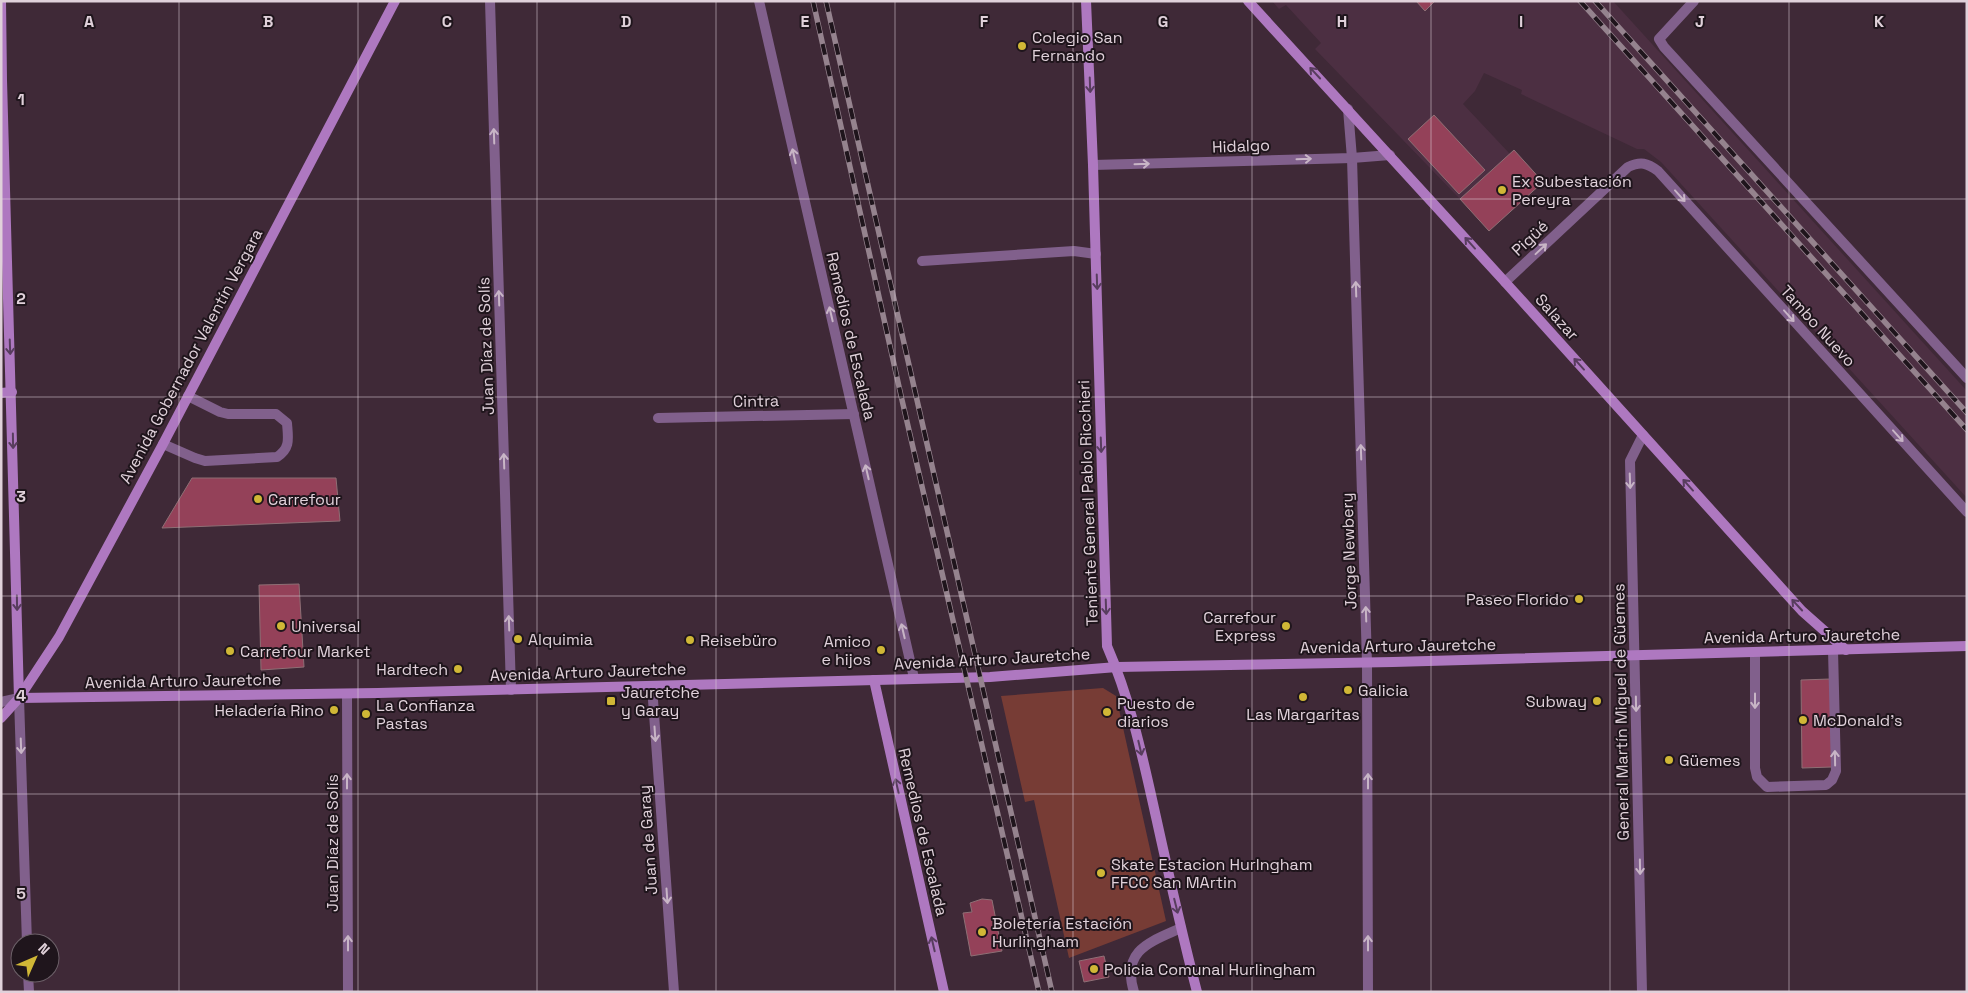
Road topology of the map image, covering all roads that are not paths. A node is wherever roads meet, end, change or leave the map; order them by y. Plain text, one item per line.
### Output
1 (1, 1) edge
2 (395, 1) edge
3 (490, 1) edge
4 (759, 1) edge
5 (1086, 1) edge
6 (1248, 1) edge
7 (1694, 1) edge
8 (2, 80) edge
9 (1348, 109) junction
10 (1390, 155) junction
11 (1352, 158) junction
12 (1645, 163) joint
13 (1093, 165) junction
14 (1096, 254) junction
15 (922, 261) dead end
16 (1506, 282) junction
17 (1967, 378) edge
18 (6, 392) edge
19 (188, 396) junction
20 (854, 414) junction
21 (658, 418) dead end
22 (1643, 435) junction
23 (163, 444) junction
24 (1967, 512) edge
25 (1967, 646) edge
26 (1833, 650) junction
27 (1846, 650) junction
28 (1755, 652) junction
29 (1635, 656) junction
30 (1367, 663) junction
31 (1117, 667) junction
32 (914, 678) junction
33 (874, 680) junction
34 (652, 686) junction
35 (511, 690) junction
36 (347, 694) junction
37 (19, 698) junction
38 (1, 702) edge
39 (1, 718) edge
40 (1181, 928) junction
41 (27, 933) edge
42 (348, 992) edge
43 (674, 992) edge
44 (944, 992) edge
45 (1134, 992) edge
46 (1197, 992) edge
47 (1368, 992) edge
48 (1642, 992) edge

1 - 8 street
2 - 19 street, Avenida Gobernador Valentín Vergara
35 -> 3 street, Juan Díaz de Solís
20 -> 4 street, Remedios de Escalada
5 -> 13 street, Teniente General Pablo Ricchieri
9 -> 6 street, Salazar
7 - 17 street
8 -> 18 street
9 - 10 street, Salazar
9 - 11 street, Jorge Newbery
10 - 11 street, Hidalgo
16 -> 10 street, Salazar
13 -> 11 street, Hidalgo
30 -> 11 street, Jorge Newbery
16 -> 12 street, Pigüé
12 -> 24 street, Tambo Nuevo
13 - 14 street, Teniente General Pablo Ricchieri
14 - 15 street
14 -> 31 street, Teniente General Pablo Ricchieri
22 -> 16 street, Salazar
18 -> 37 street
19 - 23 street, Avenida Gobernador Valentín Vergara
19 - 23 street
20 - 21 street, Cintra
32 -> 20 street, Remedios de Escalada
27 -> 22 street, Salazar
22 -> 29 street, General Martín Miguel de Güemes
23 - 37 street, Avenida Gobernador Valentín Vergara
25 - 27 street, Avenida Arturo Jauretche
26 - 27 street, Avenida Arturo Jauretche
26 - 28 street, Avenida Arturo Jauretche
28 -> 26 street
28 - 29 street, Avenida Arturo Jauretche
29 - 30 street, Avenida Arturo Jauretche
29 -> 48 street, General Martín Miguel de Güemes
30 - 31 street, Avenida Arturo Jauretche
47 -> 30 street, Jorge Newbery
31 - 32 street, Avenida Arturo Jauretche
31 -> 40 street, Teniente General Pablo Ricchieri
32 - 33 street, Avenida Arturo Jauretche
33 - 34 street, Avenida Arturo Jauretche
44 -> 33 street, Remedios de Escalada
34 - 35 street, Avenida Arturo Jauretche
34 -> 43 street, Juan de Garay
35 - 36 street, Avenida Arturo Jauretche
36 - 37 street, Avenida Arturo Jauretche
42 -> 36 street, Juan Díaz de Solís
37 - 38 street
37 - 39 street, Avenida Gobernador Valentín Vergara
37 -> 41 street
40 - 45 street
40 - 46 street, Teniente General Pablo Ricchieri

